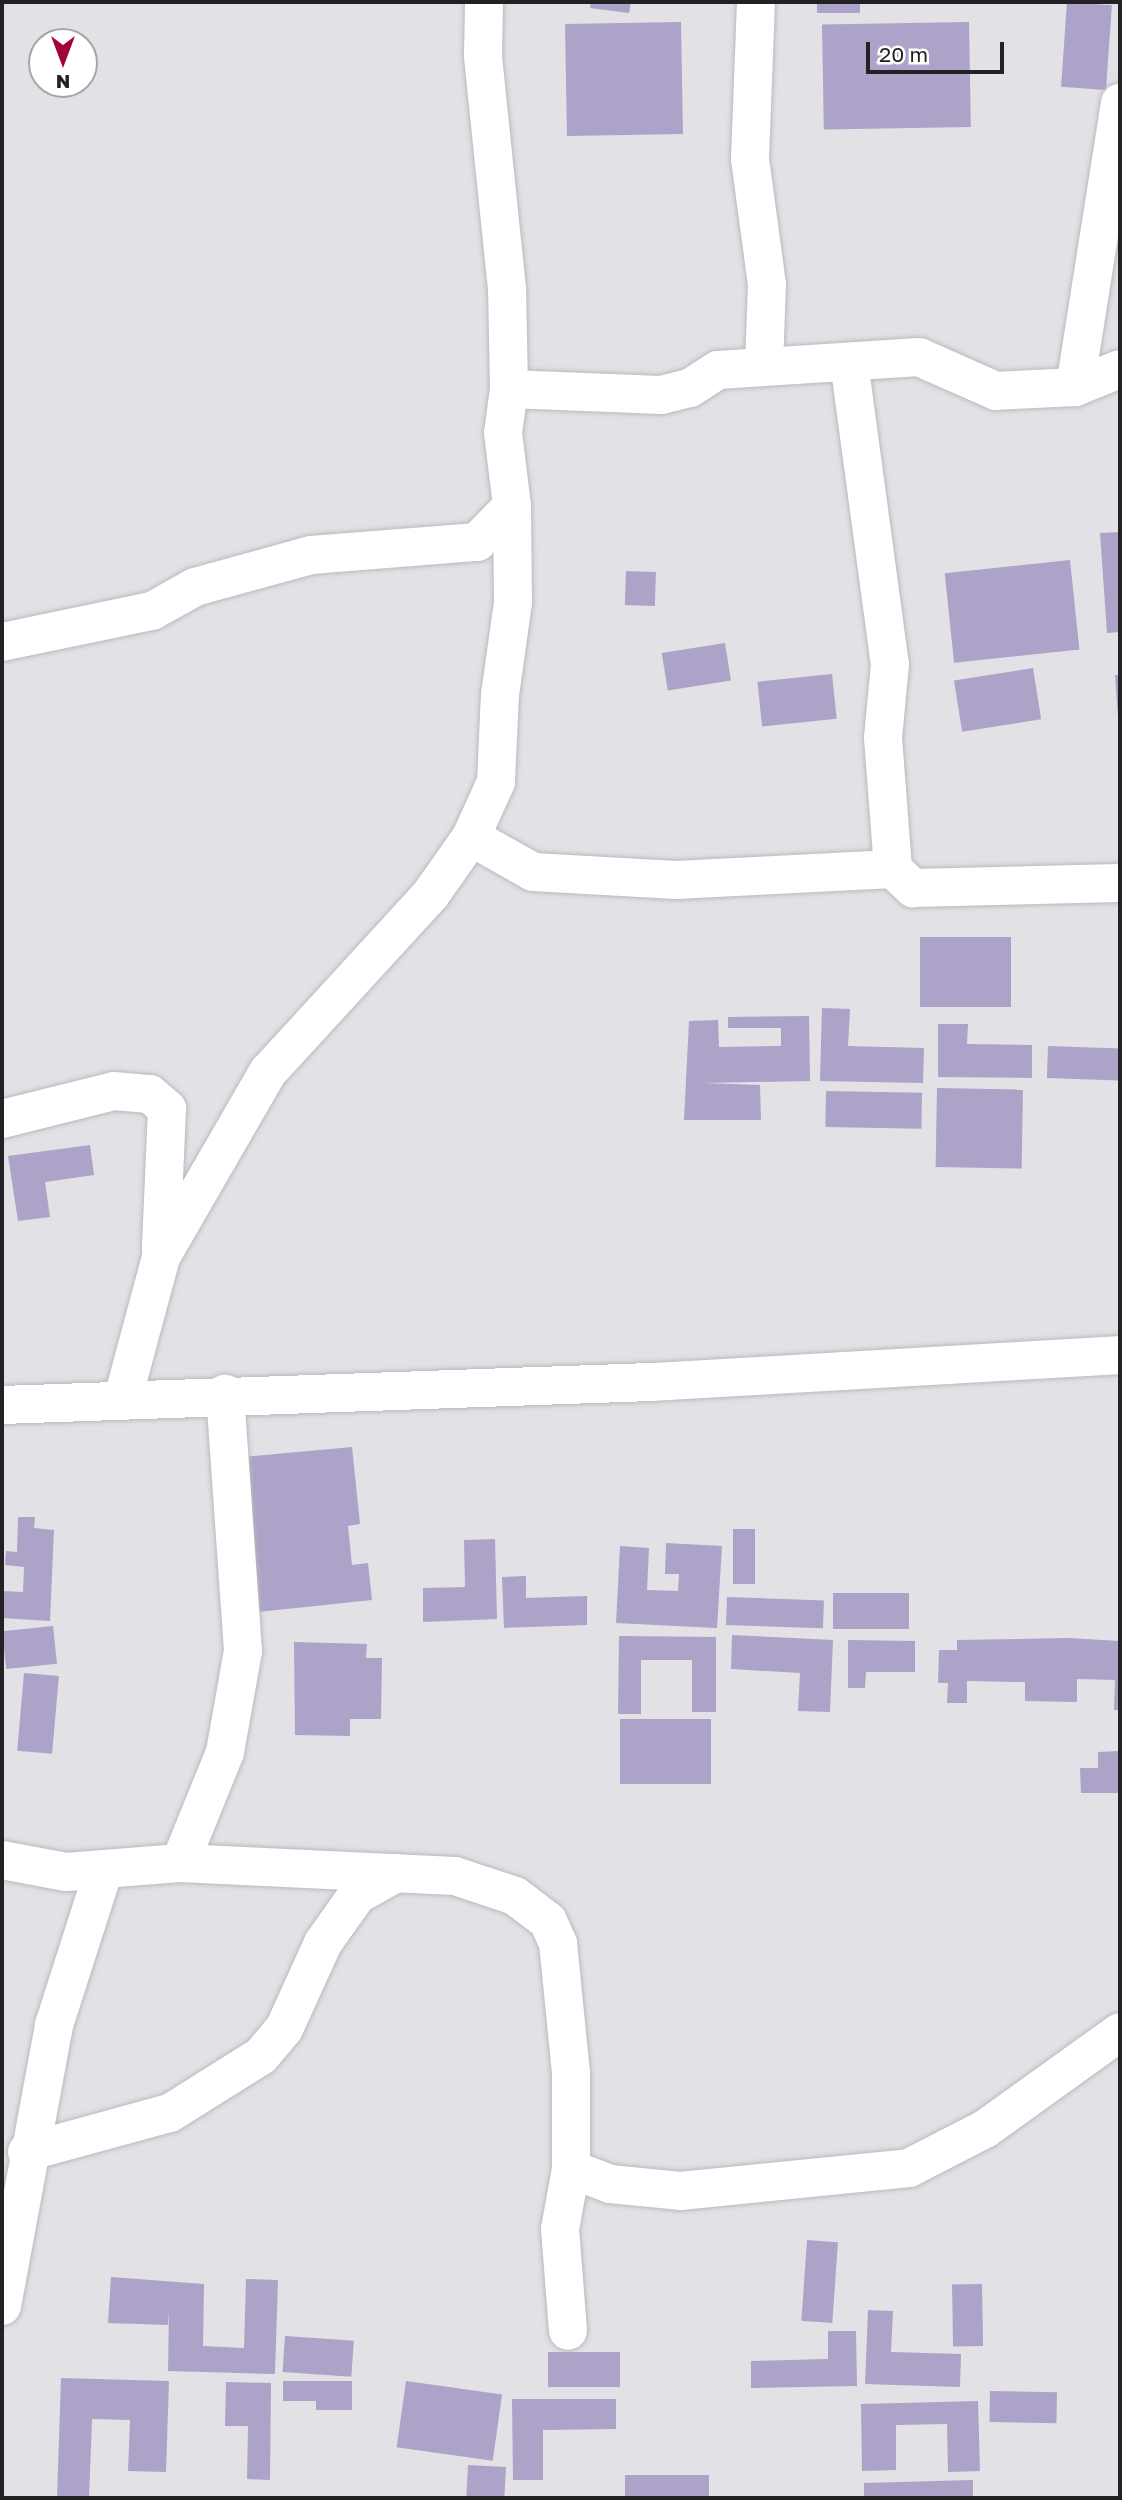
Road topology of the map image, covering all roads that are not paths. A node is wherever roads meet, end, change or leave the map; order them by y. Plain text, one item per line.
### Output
1 (484, 2) edge
2 (756, 2) edge
3 (1120, 103) edge
4 (849, 362) junction
5 (764, 366) junction
6 (1120, 369) edge
7 (1075, 387) junction
8 (509, 388) junction
9 (512, 506) junction
10 (2, 642) edge
11 (471, 837) junction
12 (893, 869) junction
13 (1120, 883) edge
14 (2, 1119) edge
15 (161, 1257) junction
16 (1120, 1355) edge
17 (225, 1394) junction
18 (123, 1398) junction
19 (2, 1405) edge
20 (2, 1860) edge
21 (180, 1863) junction
22 (103, 1872) junction
23 (396, 1873) junction
24 (1120, 2032) edge
25 (27, 2152) junction
26 (571, 2169) junction
27 (2, 2305) edge
28 (568, 2331) dead end

1 - 8 street
2 - 5 street
3 - 7 street
4 - 5 street
4 - 7 street
4 - 12 street
5 - 8 street
6 - 7 street
8 - 9 street
9 - 10 street
9 - 11 street
11 - 12 street
11 - 15 street
12 - 13 street
14 - 15 street
15 - 18 street
16 - 17 street
17 - 18 street
17 - 21 street
18 - 19 street
20 - 22 street
21 - 22 street
21 - 23 street
22 - 25 street
23 - 25 street
23 - 26 street
24 - 26 street
25 - 27 street
26 - 28 street

